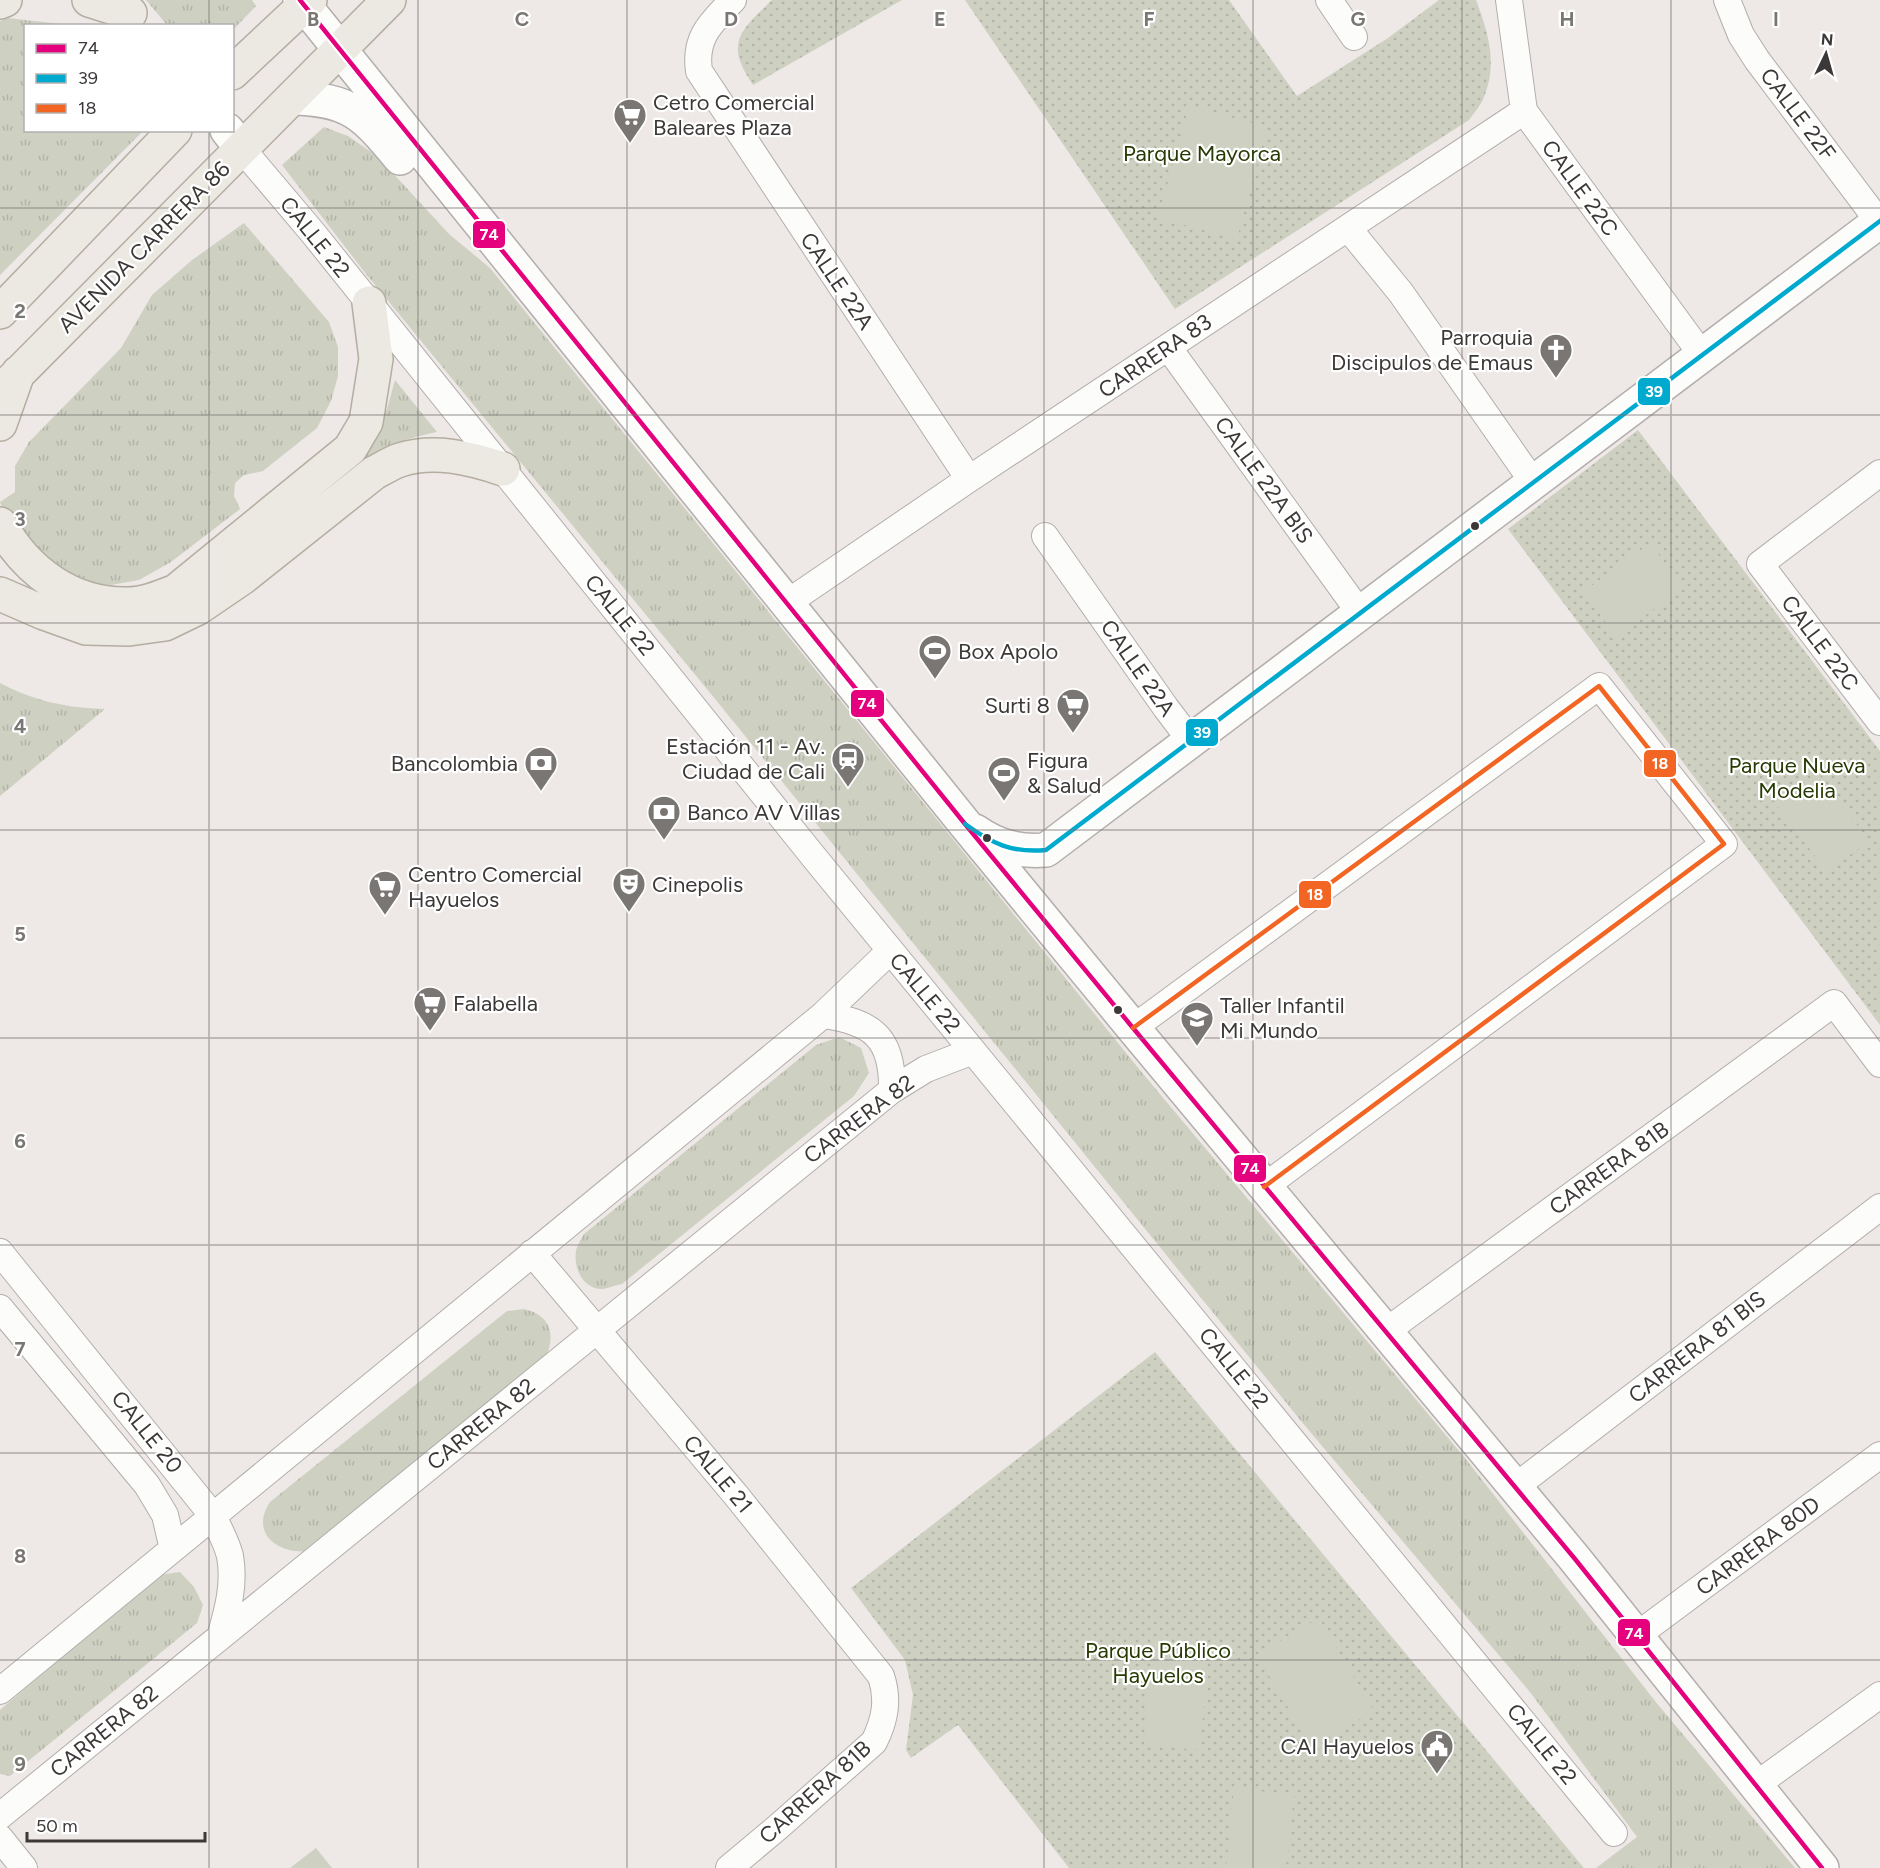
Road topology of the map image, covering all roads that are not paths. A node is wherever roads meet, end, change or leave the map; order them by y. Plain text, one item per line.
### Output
1 (5, 0) edge
2 (88, 0) edge
3 (389, 0) edge
4 (733, 0) edge
5 (1329, 0) edge
6 (1509, 0) edge
7 (1726, 0) edge
8 (0, 2) edge
9 (305, 2) edge
10 (130, 13) edge
11 (1354, 38) dead end
12 (341, 49) junction
13 (234, 71) edge
14 (292, 98) junction
15 (1524, 111) junction
16 (173, 132) edge
17 (235, 140) edge
18 (1879, 221) edge
19 (1347, 228) junction
20 (516, 268) junction
21 (369, 303) junction
22 (0, 312) edge
23 (1168, 347) junction
24 (1702, 355) junction
25 (9, 382) edge
26 (0, 424) edge
27 (503, 469) junction
28 (1880, 473) edge
29 (969, 479) junction
30 (1533, 482) junction
31 (0, 524) edge
32 (1045, 536) dead end
33 (0, 594) edge
34 (787, 603) junction
35 (1360, 614) junction
36 (1880, 722) edge
37 (1191, 741) junction
38 (965, 824) junction
39 (1046, 850) junction
40 (1055, 934) junction
41 (890, 951) junction
42 (823, 1015) junction
43 (1133, 1028) junction
44 (973, 1051) junction
45 (1880, 1064) edge
46 (892, 1090) junction
47 (1264, 1187) junction
48 (1880, 1207) edge
49 (0, 1252) edge
50 (532, 1253) junction
51 (0, 1308) edge
52 (597, 1330) junction
53 (1385, 1332) junction
54 (1880, 1455) edge
55 (1515, 1487) junction
56 (213, 1516) junction
57 (173, 1549) junction
58 (220, 1636) junction
59 (1636, 1636) junction
60 (0, 1691) edge
61 (1880, 1695) edge
62 (886, 1705) joint
63 (1756, 1785) junction
64 (0, 1816) edge
65 (1614, 1833) dead end
66 (0, 1838) edge
67 (24, 1868) edge
68 (729, 1868) edge
69 (1822, 1868) edge

1 - 8 main road
2 - 10 main road
3 - 12 main road, AVENIDA CARRERA 86
4 - 29 street, CALLE 22A
5 - 11 street
6 - 15 street, CALLE 22C
7 - 18 street, CALLE 22F
9 - 12 street
9 - 13 main road
12 - 14 main road, AVENIDA CARRERA 86
12 - 20 street
14 - 17 main road, AVENIDA CARRERA 86
14 - 20 street
15 - 19 street, CARRERA 83
15 - 24 street, CALLE 22C
16 - 22 main road
17 - 21 street, CALLE 22
17 - 25 main road, AVENIDA CARRERA 86
18 - 24 street
19 - 23 street, CARRERA 83
19 - 30 street
20 - 34 street
21 - 27 street, CALLE 22
21 - 31 main road
23 - 29 street, CARRERA 83
23 - 35 street, CALLE 22A BIS
24 - 30 street
25 - 26 main road
27 - 33 main road
27 - 41 street, CALLE 22
28 - 36 street, CALLE 22C
29 - 34 street, CARRERA 83
30 - 35 street
32 - 37 street, CALLE 22A
34 - 38 street
35 - 37 street
37 - 39 street
38 - 39 street
38 - 40 street
39 - 40 street
40 - 43 street
41 - 42 street
41 - 44 street, CALLE 22
42 - 46 street
42 - 50 street
43 - 47 street
43 - 47 street
44 - 46 street, CARRERA 82
44 - 65 street, CALLE 22
45 - 53 street, CARRERA 81B
46 - 52 street, CARRERA 82
47 - 53 street
48 - 55 street, CARRERA 81 BIS
49 - 56 street, CALLE 20
50 - 52 street, CALLE 21
50 - 56 street
51 - 57 street, CALLE 20
52 - 58 street, CARRERA 82
52 - 62 street, CALLE 21
53 - 55 street
54 - 59 street, CARRERA 80D
55 - 59 street
56 - 57 street
56 - 58 street, CALLE 20
57 - 60 street
58 - 64 street, CARRERA 82
59 - 63 street
61 - 63 street
62 - 68 street, CARRERA 81B
63 - 69 street
66 - 67 street

